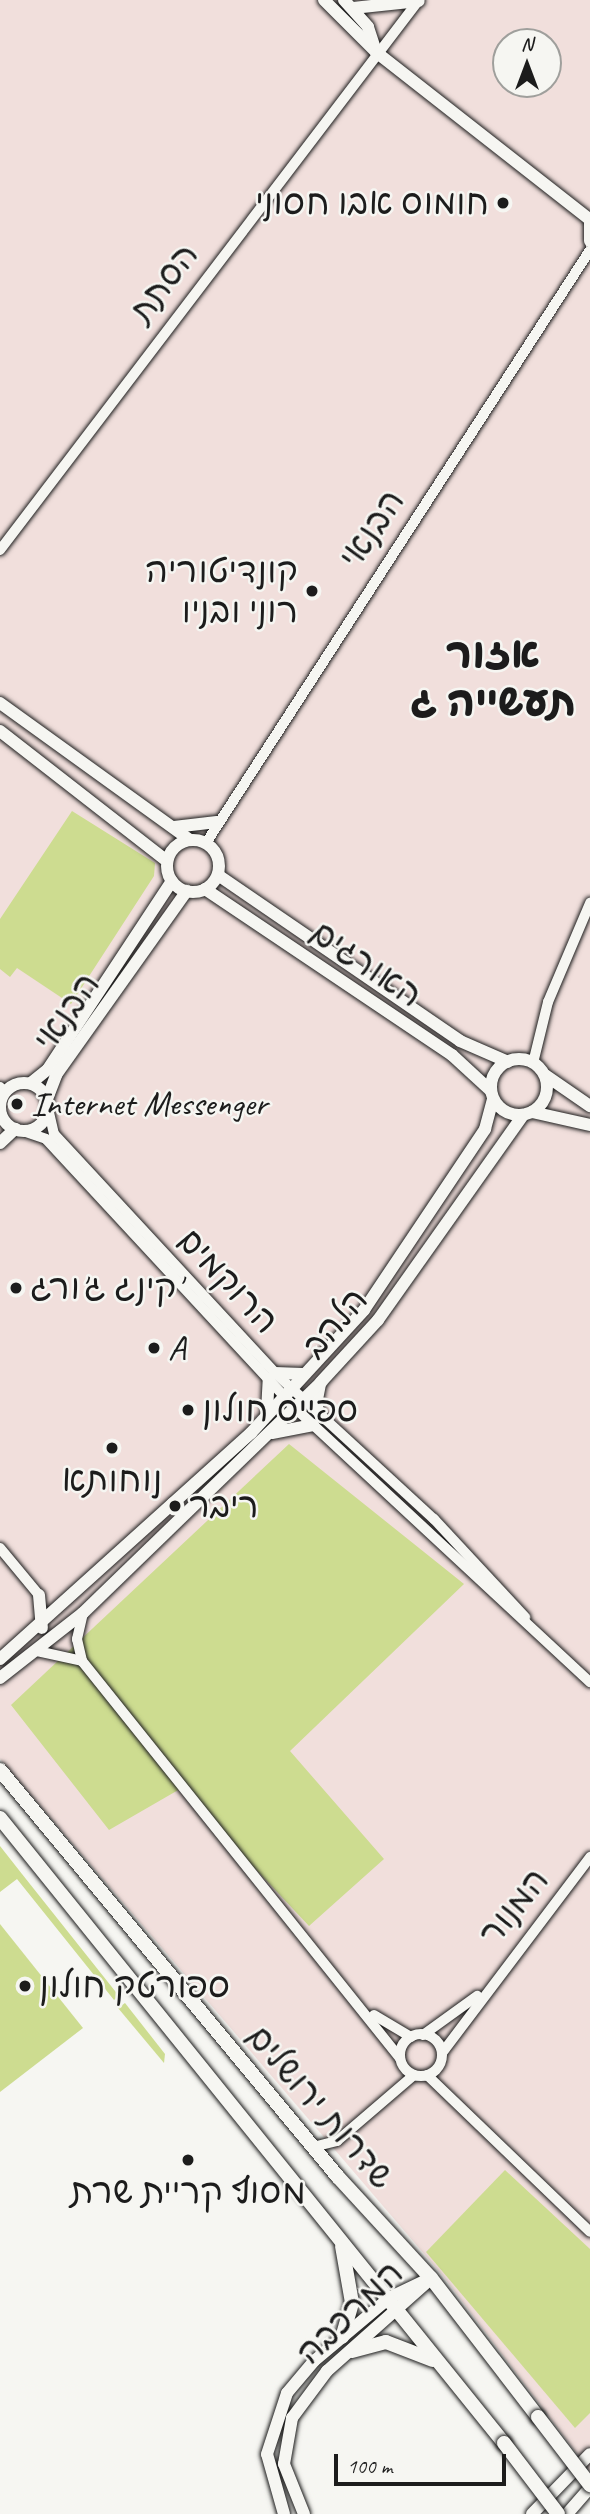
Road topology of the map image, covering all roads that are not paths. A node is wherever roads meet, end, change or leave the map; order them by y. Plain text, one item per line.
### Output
1 (324, 0) edge
2 (419, 0) edge
3 (349, 4) edge
4 (376, 52) junction
5 (590, 221) edge
6 (590, 241) edge
7 (590, 250) edge
8 (0, 550) edge
9 (0, 703) edge
10 (0, 731) edge
11 (217, 822) junction
12 (165, 825) junction
13 (190, 840) junction
14 (206, 843) junction
15 (167, 861) junction
16 (218, 875) junction
17 (172, 881) junction
18 (205, 889) junction
19 (187, 891) junction
20 (590, 903) edge
21 (508, 1062) junction
22 (533, 1063) junction
23 (544, 1075) junction
24 (31, 1083) junction
25 (3, 1089) edge
26 (492, 1095) junction
27 (48, 1104) junction
28 (590, 1106) edge
29 (527, 1114) junction
30 (1, 1117) edge
31 (590, 1125) edge
32 (19, 1130) junction
33 (0, 1143) edge
34 (307, 1373) junction
35 (272, 1376) junction
36 (321, 1382) junction
37 (288, 1392) junction
38 (299, 1404) junction
39 (264, 1420) junction
40 (317, 1421) junction
41 (272, 1433) junction
42 (0, 1548) edge
43 (39, 1595) junction
44 (70, 1601) junction
45 (83, 1613) junction
46 (41, 1628) junction
47 (37, 1651) junction
48 (0, 1659) edge
49 (82, 1661) junction
50 (0, 1678) edge
51 (590, 1682) edge
52 (0, 1770) edge
53 (0, 1782) edge
54 (0, 1818) edge
55 (590, 1857) edge
56 (140, 1941) junction
57 (482, 1993) junction
58 (369, 2012) junction
59 (424, 2035) junction
60 (411, 2037) junction
61 (442, 2053) junction
62 (401, 2061) junction
63 (438, 2067) junction
64 (414, 2075) junction
65 (427, 2075) junction
66 (387, 2092) junction
67 (454, 2096) junction
68 (337, 2141) junction
69 (313, 2147) junction
70 (338, 2177) junction
71 (590, 2232) edge
72 (341, 2245) junction
73 (430, 2278) junction
74 (389, 2298) junction
75 (399, 2311) junction
76 (342, 2337) junction
77 (352, 2351) junction
78 (441, 2364) junction
79 (590, 2454) edge
80 (590, 2487) edge
81 (284, 2514) edge
82 (304, 2514) edge
83 (532, 2514) edge
84 (558, 2514) edge
85 (567, 2514) edge

1 - 4 street
2 - 3 street
2 - 4 street, הסתת
3 - 4 street
4 - 5 street
4 - 8 street, הסתת
5 - 6 street
7 - 11 street, הבנאי
9 - 12 street
10 - 15 street
11 - 12 street
11 - 14 street, הבנאי
12 - 13 street
13 - 14 street
13 - 15 street
14 - 16 street
15 - 17 street
16 - 18 street
16 - 21 street, האורגים
17 - 19 street
17 - 24 street, הבנאי
18 - 19 street
18 - 26 street, האורגים
19 - 27 street, הבנאי
20 - 22 street
21 - 22 street
21 - 26 street
22 - 23 street
23 - 28 street
23 - 29 street
24 - 25 street
24 - 27 street
25 - 30 street
26 - 29 street
26 - 34 street, הלהב
27 - 32 street
27 - 35 street, הרוקמים
29 - 31 street
29 - 36 street, הלהב
30 - 32 street
32 - 33 street
32 - 35 street, הרוקמים
34 - 35 street
34 - 37 street, הלהב
35 - 37 street, הרוקמים
35 - 39 street
36 - 38 street, הלהב
36 - 40 street
37 - 38 street, הרוקמים
37 - 39 street, הלהב
38 - 40 street, הרוקמים
38 - 41 street, הלהב
39 - 44 street, הלהב
40 - 41 street
40 - 51 street, הרוקמים
41 - 45 street, הלהב
42 - 43 street
43 - 44 street
43 - 46 street
44 - 46 street, הלהב
45 - 47 street, הלהב
45 - 49 street
46 - 48 street, הלהב
47 - 49 street
47 - 50 street, הלהב
49 - 58 street
52 - 56 main road, שדרות ירושלים
53 - 56 main road
54 - 72 main road, שדרות ירושלים
55 - 57 street, המנור
56 - 69 main road, שדרות ירושלים
57 - 59 street, המנור
57 - 61 street, המנור
58 - 60 street
58 - 62 street
59 - 60 street
59 - 61 street
60 - 62 street
61 - 63 street
62 - 64 street
62 - 66 street
63 - 65 street
63 - 67 street
64 - 65 street
64 - 66 street
65 - 67 street
66 - 68 street
67 - 71 street
68 - 69 street
68 - 70 street
69 - 70 main road, שדרות ירושלים
70 - 73 main road, שדרות ירושלים
72 - 74 main road, שדרות ירושלים
72 - 76 main road
73 - 74 street, המרכבה
73 - 75 street, המרכבה
73 - 80 main road, שדרות ירושלים, bridge
74 - 75 main road, שדרות ירושלים
74 - 76 street, המרכבה
75 - 77 street, המרכבה
75 - 78 main road, שדרות ירושלים
76 - 81 street, המרכבה
77 - 78 main road
77 - 82 street, המרכבה
78 - 84 main road, שדרות ירושלים, bridge
79 - 83 street
80 - 85 street

